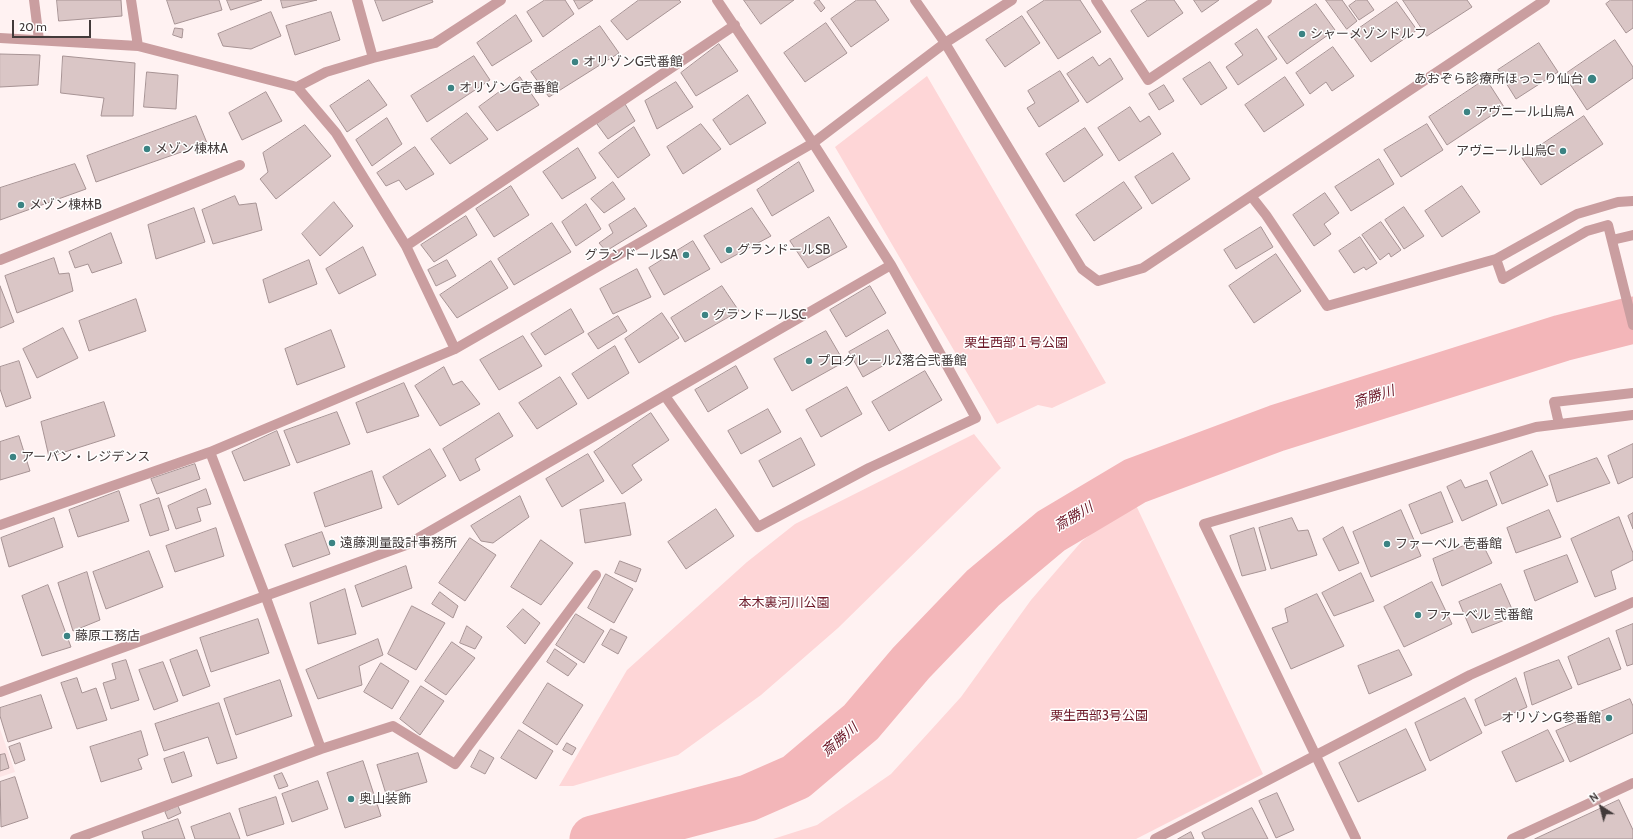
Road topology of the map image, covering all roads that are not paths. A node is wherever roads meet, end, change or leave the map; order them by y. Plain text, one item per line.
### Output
1 (34, 0) edge
2 (131, 0) edge
3 (357, 0) edge
4 (501, 0) edge
5 (717, 0) edge
6 (915, 0) edge
7 (1012, 0) edge
8 (1096, 0) edge
9 (1267, 0) edge
10 (1545, 0) edge
11 (735, 25) junction
12 (0, 38) edge
13 (39, 40) junction
14 (945, 43) junction
15 (138, 46) junction
16 (373, 58) junction
17 (297, 87) junction
18 (813, 143) junction
19 (240, 164) dead end
20 (1251, 196) junction
21 (1633, 201) edge
22 (1633, 235) edge
23 (1612, 240) junction
24 (406, 246) junction
25 (1496, 259) junction
26 (0, 260) edge
27 (891, 265) junction
28 (1633, 325) edge
29 (455, 349) junction
30 (1633, 393) edge
31 (665, 396) junction
32 (1633, 415) edge
33 (1559, 424) junction
34 (210, 452) junction
35 (0, 526) edge
36 (596, 574) dead end
37 (265, 595) junction
38 (1633, 602) edge
39 (0, 692) edge
40 (321, 749) junction
41 (1316, 754) junction
42 (1633, 783) edge
43 (75, 839) edge
44 (1155, 839) edge
45 (1356, 839) edge
46 (1512, 839) edge

1 - 13 street
2 - 15 street
3 - 16 street
4 - 16 street
5 - 11 street
6 - 14 street
7 - 14 street
8 - 9 street
10 - 20 street
11 - 18 street
11 - 24 street
12 - 13 street
13 - 15 street
14 - 18 street
14 - 20 street
15 - 17 street
16 - 17 street
17 - 24 street
18 - 27 street
18 - 29 street
19 - 26 street
20 - 25 street
21 - 25 street
22 - 23 street
23 - 25 street
23 - 28 street
24 - 29 street
27 - 31 street
27 - 31 street
29 - 34 street
30 - 33 street
31 - 37 street
32 - 33 street
33 - 41 street
34 - 35 street
34 - 37 street
36 - 40 street
37 - 39 street
37 - 40 street
38 - 41 street
40 - 43 street
41 - 44 street
41 - 45 street
42 - 46 street

